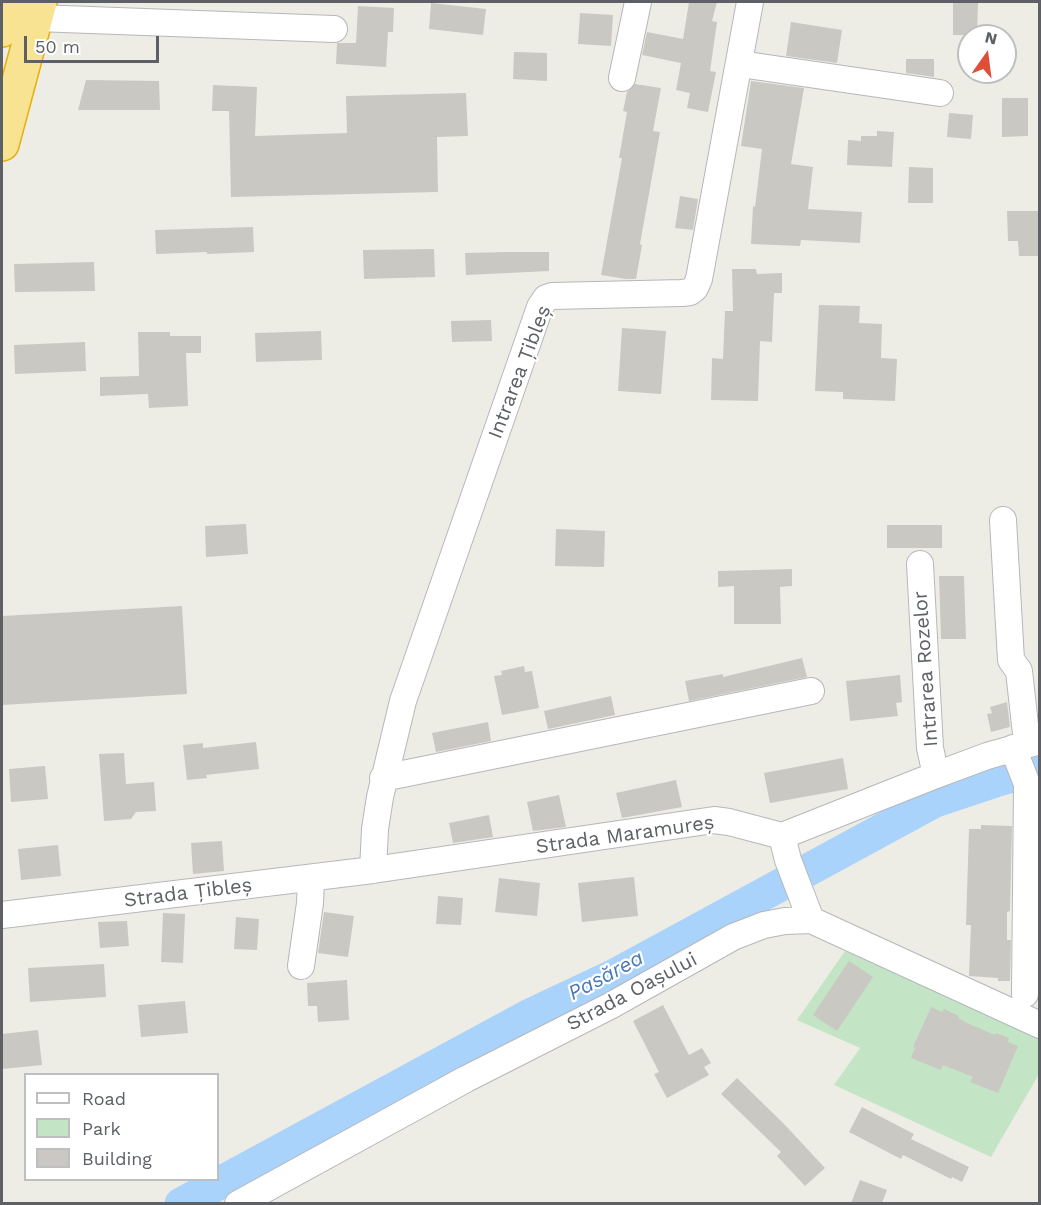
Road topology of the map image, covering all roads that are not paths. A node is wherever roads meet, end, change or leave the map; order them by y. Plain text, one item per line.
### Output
1 (638, 2) edge
2 (750, 2) edge
3 (28, 7) edge
4 (334, 29) dead end
5 (2, 30) edge
6 (740, 64) junction
7 (622, 78) dead end
8 (940, 93) dead end
9 (2, 144) edge
10 (1003, 520) dead end
11 (920, 564) dead end
12 (811, 691) dead end
13 (1027, 744) edge
14 (936, 775) junction
15 (383, 778) junction
16 (785, 848) junction
17 (373, 870) junction
18 (311, 878) junction
19 (2, 915) edge
20 (811, 920) junction
21 (301, 966) dead end
22 (1025, 994) dead end
23 (1040, 1025) edge
24 (238, 1203) edge

1 - 7 street
2 - 6 street, Intrarea Țibleș
3 - 4 street
3 - 5 highway
3 - 9 highway
6 - 8 street
6 - 15 street, Intrarea Țibleș
10 - 13 street
11 - 14 street, Intrarea Rozelor
12 - 15 street
13 - 14 street
13 - 22 street
14 - 16 street
15 - 17 street, Intrarea Țibleș
16 - 17 street, Strada Maramureș
16 - 20 street
17 - 18 street, Strada Țibleș
18 - 19 street, Strada Țibleș
18 - 21 street
20 - 23 street, Strada Oașului
20 - 24 street, Strada Oașului

